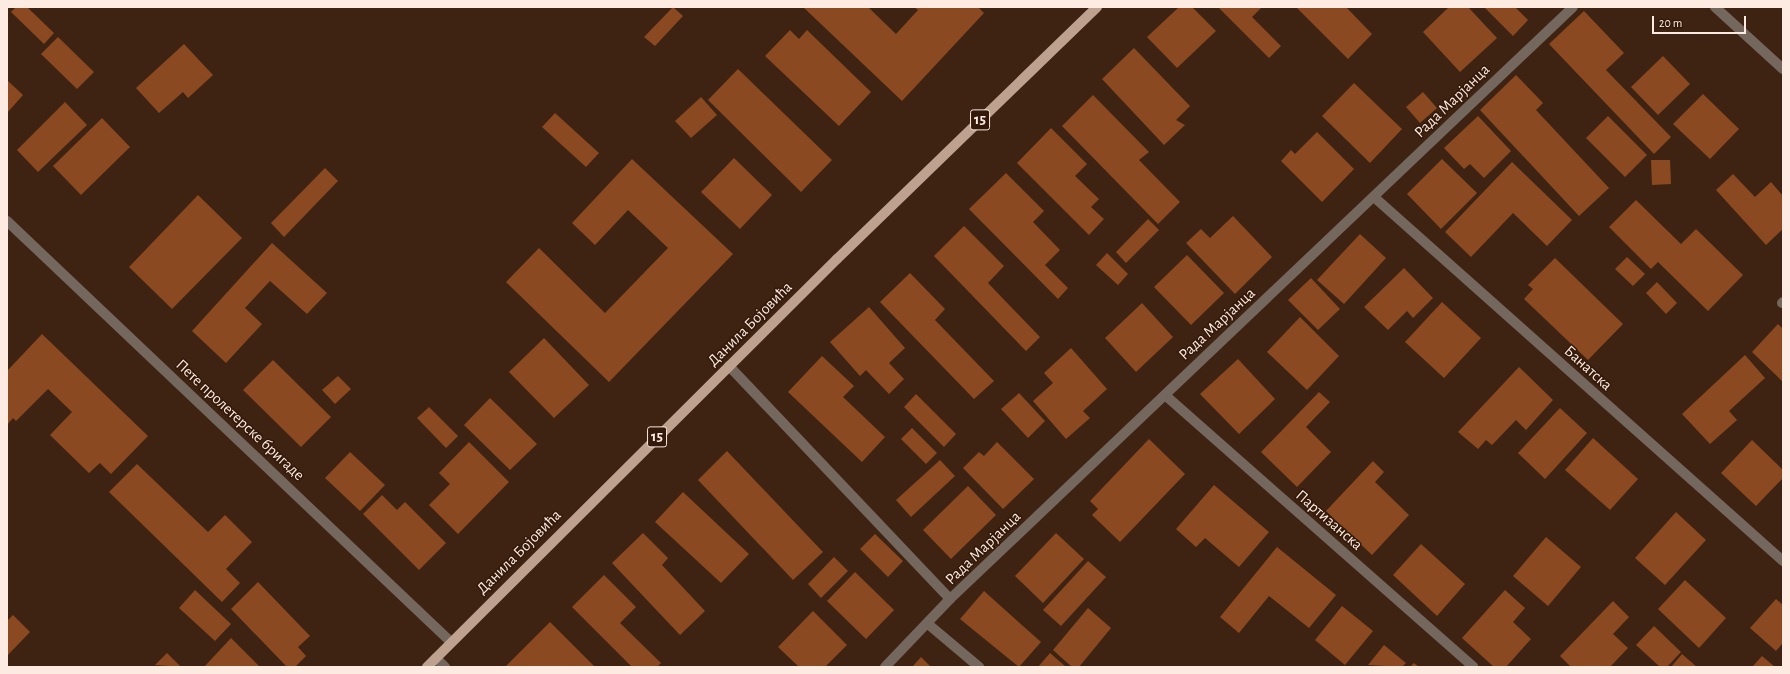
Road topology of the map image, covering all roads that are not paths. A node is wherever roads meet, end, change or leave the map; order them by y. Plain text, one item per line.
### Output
1 (1097, 7) edge
2 (1573, 7) edge
3 (1715, 7) edge
4 (1783, 69) edge
5 (1374, 197) junction
6 (7, 221) edge
7 (728, 366) junction
8 (1165, 394) junction
9 (1783, 561) edge
10 (950, 599) junction
11 (928, 624) junction
12 (451, 642) junction
13 (436, 658) junction
14 (427, 667) edge
15 (445, 667) edge
16 (885, 667) edge
17 (979, 667) edge
18 (1473, 667) edge

1 - 7 main road, Данила Бојовића / 15
2 - 5 street, Рада Марјанца
3 - 4 street
5 - 8 street, Рада Марјанца
5 - 9 street, Банатска
6 - 12 street, Пете пролетерске бригаде
7 - 10 street
7 - 12 main road, Данила Бојовића / 15
8 - 10 street, Рада Марјанца
8 - 18 street, Партизанска
10 - 11 street, Рада Марјанца
11 - 16 street, Рада Марјанца
11 - 17 street
12 - 13 main road, Данила Бојовића / 15
13 - 14 main road, Данила Бојовића / 15
13 - 15 street

